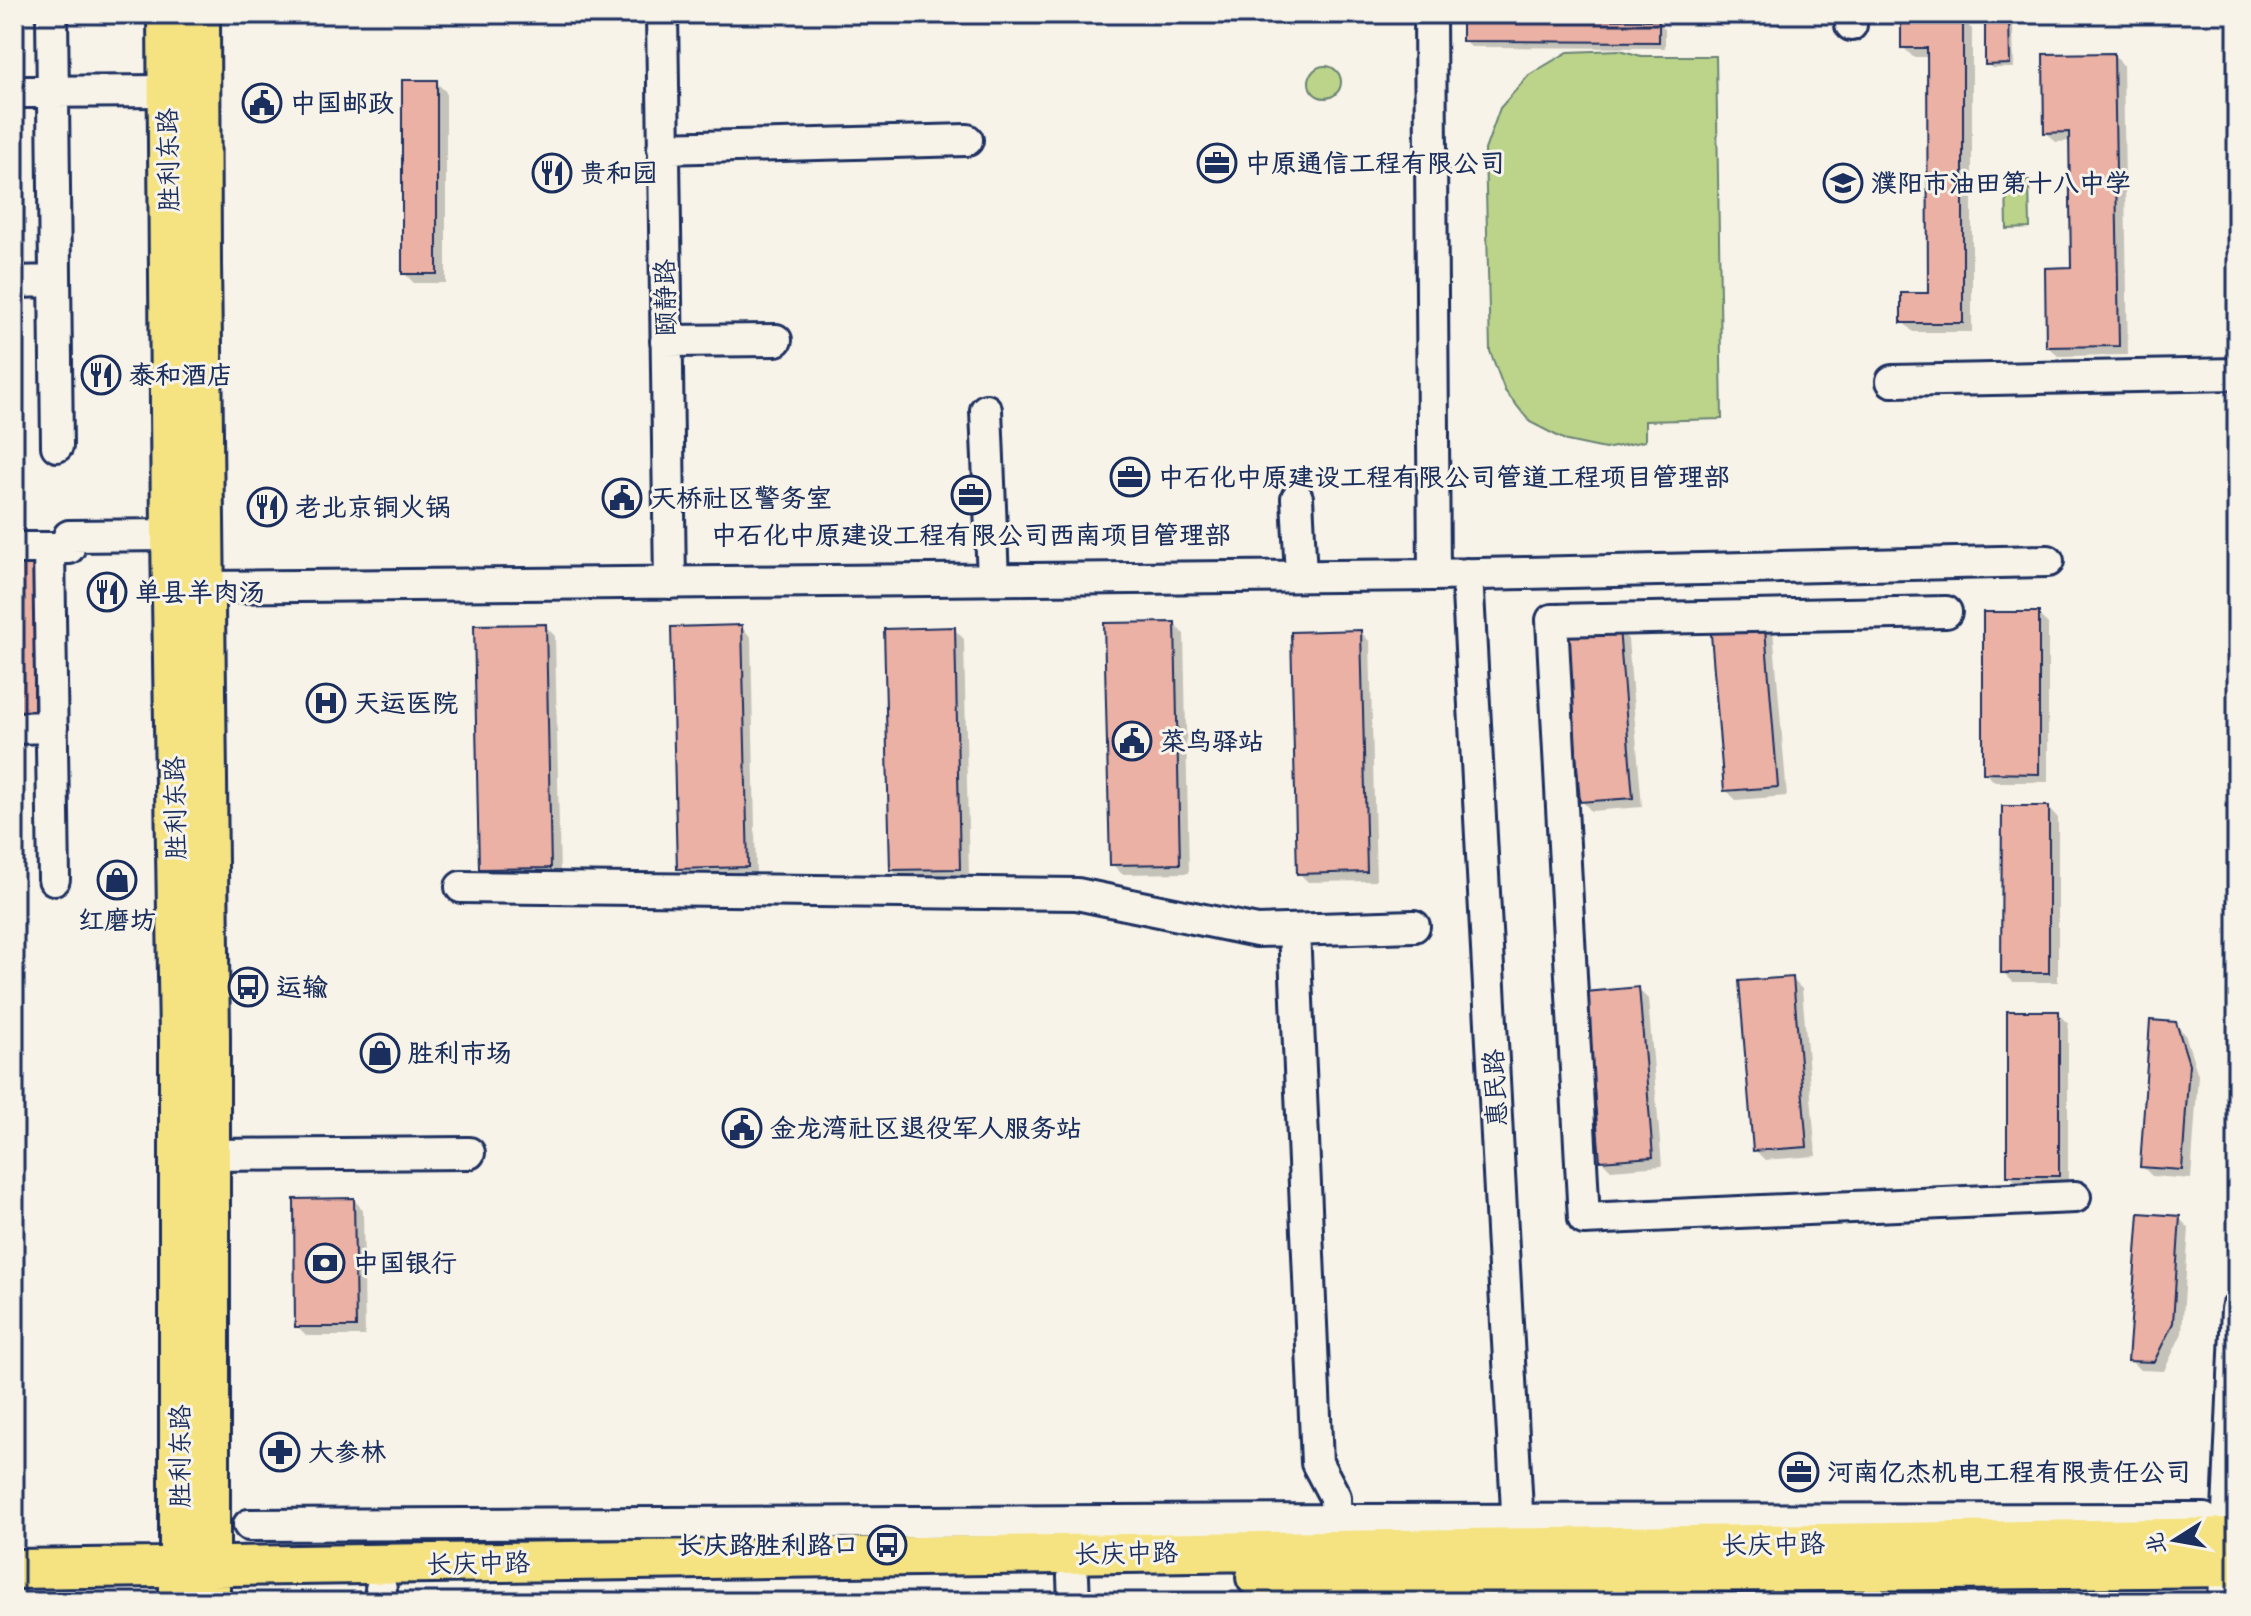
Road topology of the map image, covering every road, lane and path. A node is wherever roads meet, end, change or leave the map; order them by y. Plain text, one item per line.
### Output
1 (52, 14) edge
2 (167, 14) edge
3 (200, 14) edge
4 (662, 14) edge
5 (1430, 14) edge
6 (167, 91) junction
7 (14, 92) edge
8 (53, 92) junction
9 (967, 140) dead end
10 (663, 148) junction
11 (55, 281) junction
12 (14, 282) edge
13 (776, 340) dead end
14 (666, 341) junction
15 (2237, 374) edge
16 (1892, 381) dead end
17 (986, 410) dead end
18 (57, 446) dead end
19 (1297, 498) dead end
20 (171, 535) junction
21 (14, 548) edge
22 (49, 548) junction
23 (2048, 561) dead end
24 (1467, 574) junction
25 (1434, 575) junction
26 (1301, 576) junction
27 (993, 579) junction
28 (670, 583) junction
29 (205, 587) junction
30 (1946, 612) dead end
31 (52, 727) junction
32 (14, 728) edge
33 (54, 879) dead end
34 (461, 887) dead end
35 (1414, 926) dead end
36 (1294, 930) junction
37 (469, 1153) dead end
38 (210, 1155) junction
39 (2075, 1197) dead end
40 (2237, 1309) edge
41 (249, 1525) dead end
42 (1336, 1536) junction
43 (2229, 1555) edge
44 (14, 1569) edge
45 (1528, 1574) edge
46 (195, 1587) edge
47 (1073, 1590) edge
48 (14, 1594) edge
49 (381, 1595) edge

1 - 8 street
2 - 6 main road, 胜利东路
3 - 29 main road, 胜利东路
4 - 10 street, 颐静路
5 - 25 street
6 - 8 street
6 - 20 main road, 胜利东路
7 - 8 street
8 - 11 street
9 - 10 street
10 - 14 street, 颐静路
11 - 12 street
11 - 18 street
13 - 14 street
14 - 28 street, 颐静路
15 - 16 street
17 - 27 street
19 - 26 street
20 - 22 street
20 - 46 main road, 胜利东路
21 - 22 street
22 - 31 street
23 - 24 street
24 - 25 street
24 - 45 street, 惠民路
25 - 26 street
26 - 27 street
27 - 28 street
28 - 29 street
29 - 38 main road, 胜利东路
30 - 39 street
31 - 32 street
31 - 33 street
34 - 36 street
35 - 36 street
36 - 42 street
37 - 38 street
38 - 46 main road, 胜利东路
40 - 43 street
41 - 42 street
42 - 45 main road, 长庆中路
42 - 46 main road, 长庆中路
42 - 47 main road, 长庆中路
43 - 45 main road, 长庆中路
43 - 45 street
44 - 46 main road, 长庆中路
46 - 48 main road, 长庆中路
46 - 49 main road, 长庆中路
47 - 49 main road, 长庆中路

